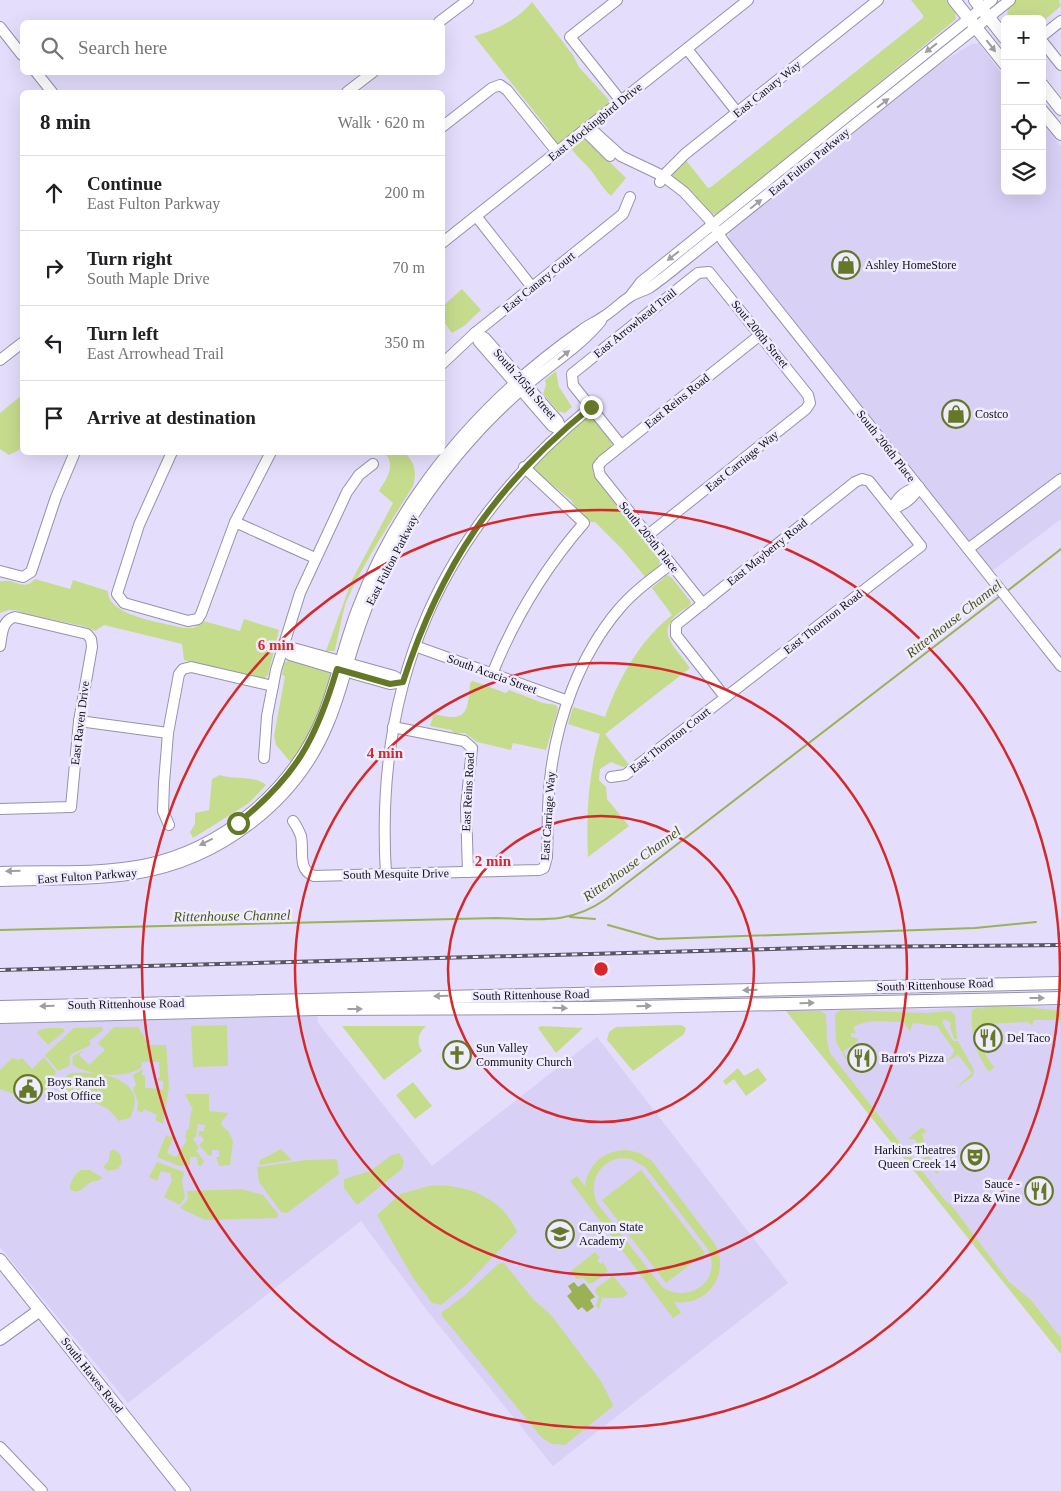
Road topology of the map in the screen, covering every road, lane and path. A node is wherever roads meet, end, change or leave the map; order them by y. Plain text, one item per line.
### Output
1 (468, 0) edge
2 (617, 0) edge
3 (748, 0) edge
4 (878, 0) edge
5 (954, 0) edge
6 (992, 0) edge
7 (1010, 0) edge
8 (978, 16) edge
9 (441, 20) edge
10 (1061, 21) edge
11 (0, 27) edge
12 (1046, 33) edge
13 (1001, 35) edge
14 (1046, 46) edge
15 (687, 49) junction
16 (20, 52) edge
17 (1003, 60) edge
18 (1061, 65) edge
19 (38, 75) edge
20 (370, 75) edge
21 (50, 90) edge
22 (350, 90) edge
23 (1046, 90) edge
24 (620, 101) junction
25 (1046, 103) edge
26 (1061, 108) edge
27 (737, 112) junction
28 (1046, 116) edge
29 (1061, 121) edge
30 (445, 125) edge
31 (586, 128) junction
32 (1061, 134) edge
33 (557, 152) junction
34 (661, 179) junction
35 (630, 197) dead end
36 (476, 216) junction
37 (715, 230) junction
38 (445, 241) edge
39 (704, 271) joint
40 (532, 287) junction
41 (475, 332) junction
42 (760, 335) junction
43 (20, 345) edge
44 (0, 360) edge
45 (445, 361) edge
46 (520, 384) junction
47 (810, 403) joint
48 (591, 407) junction
49 (562, 431) junction
50 (621, 445) junction
51 (74, 455) edge
52 (171, 455) edge
53 (269, 455) edge
54 (373, 464) dead end
55 (524, 467) junction
56 (598, 468) joint
57 (1061, 479) edge
58 (919, 487) junction
59 (892, 509) junction
60 (235, 522) junction
61 (648, 536) junction
62 (968, 550) junction
63 (315, 558) junction
64 (671, 564) junction
65 (0, 571) edge
66 (703, 604) junction
67 (0, 646) edge
68 (415, 646) junction
69 (282, 648) junction
70 (342, 666) junction
71 (1061, 666) edge
72 (492, 674) junction
73 (403, 682) junction
74 (273, 686) junction
75 (725, 697) junction
76 (568, 701) junction
77 (79, 722) junction
78 (393, 727) junction
79 (168, 733) junction
80 (264, 758) dead end
81 (611, 777) dead end
82 (0, 808) edge
83 (293, 821) dead end
84 (169, 825) dead end
85 (544, 868) joint
86 (0, 872) edge
87 (468, 872) junction
88 (386, 874) junction
89 (0, 881) edge
90 (1018, 982) junction
91 (1061, 983) edge
92 (879, 986) junction
93 (595, 994) junction
94 (1061, 998) edge
95 (961, 999) junction
96 (832, 1002) junction
97 (0, 1007) edge
98 (166, 1008) junction
99 (595, 1008) junction
100 (0, 1018) edge
101 (0, 1260) edge
102 (40, 1310) junction
103 (0, 1339) edge
104 (0, 1447) edge
105 (42, 1491) edge
106 (184, 1491) edge

1 - 9 street
2 - 24 street
3 - 15 street, East Mockingbird Drive
4 - 27 street, East Canary Way
5 - 8 main road
6 - 8 street
7 - 8 street
8 - 13 main road
8 -> 17 main road
8 - 37 street, East Fulton Parkway
10 - 12 street
11 - 16 street
14 - 18 street
15 - 24 street, East Mockingbird Drive
15 - 27 street
19 - 21 street
20 - 22 street
23 - 26 main road
24 - 31 street, East Mockingbird Drive
25 - 29 main road
27 - 34 street, East Canary Way
28 - 32 main road
30 - 33 street
31 - 33 street, East Mockingbird Drive
31 - 34 street, South 206th Place
33 - 36 street, East Mockingbird Drive
34 - 37 street, South 206th Place
35 - 40 street, East Canary Court
36 - 38 street, East Mockingbird Drive
36 - 40 street
37 - 46 street, East Fulton Parkway
37 - 58 street, South 206th Place
39 - 42 street, Sout 206th Street
39 - 48 street, East Arrowhead Trail
40 - 41 street, East Canary Court
41 - 45 street, East Canary Court
41 - 46 street, South 205th Street
42 - 47 street, Sout 206th Street
42 - 50 street, East Reins Road
43 - 44 street
46 - 49 street, South 205th Street
46 - 70 street, East Fulton Parkway
47 - 61 street, East Carriage Way
48 - 49 street
48 - 50 street
49 - 55 street
50 - 56 street, East Reins Road
51 - 65 street
52 - 60 street
53 - 60 street
54 - 63 street
55 - 68 street
55 - 72 street
56 - 61 street, South 205th Place
57 - 62 street
58 - 59 street
58 - 62 street, South 206th Place
59 - 66 street, East Mayberry Road
59 - 75 street, East Thornton Road
60 - 63 street
61 - 64 street, South 205th Place
62 - 71 street, South 206th Place
63 - 69 street
64 - 66 street, South 205th Place
64 - 76 street, East Carriage Way
66 - 75 street, East Mayberry Road
67 - 77 street, East Raven Drive
68 - 72 street, South Acacia Street
68 - 73 street
69 - 70 street
69 - 74 street
70 - 73 street
70 -> 86 street, East Fulton Parkway
70 - 89 street, East Fulton Parkway
72 - 76 street, South Acacia Street
73 - 78 street
74 - 79 street
74 - 80 street
75 - 81 street, East Thornton Court
76 - 85 street, East Carriage Way
77 - 79 street
77 - 82 street, East Raven Drive
78 - 87 street, East Reins Road
78 - 88 street
79 - 84 street
83 - 88 street, South Mesquite Drive
85 - 87 street, South Mesquite Drive
87 - 88 street, South Mesquite Drive
90 - 91 main road, South Rittenhouse Road
90 - 92 main road, South Rittenhouse Road
90 - 95 main road
92 -> 93 main road, South Rittenhouse Road
92 - 96 main road
93 -> 98 main road, South Rittenhouse Road
93 - 99 main road
95 -> 94 main road, South Rittenhouse Road
95 - 96 main road, South Rittenhouse Road
99 -> 96 main road, South Rittenhouse Road
98 -> 97 main road, South Rittenhouse Road
98 -> 99 main road, South Rittenhouse Road
98 - 100 main road, South Rittenhouse Road
101 - 102 main road, South Hawes Road
102 - 103 main road
102 - 106 main road, South Hawes Road
104 - 105 street

